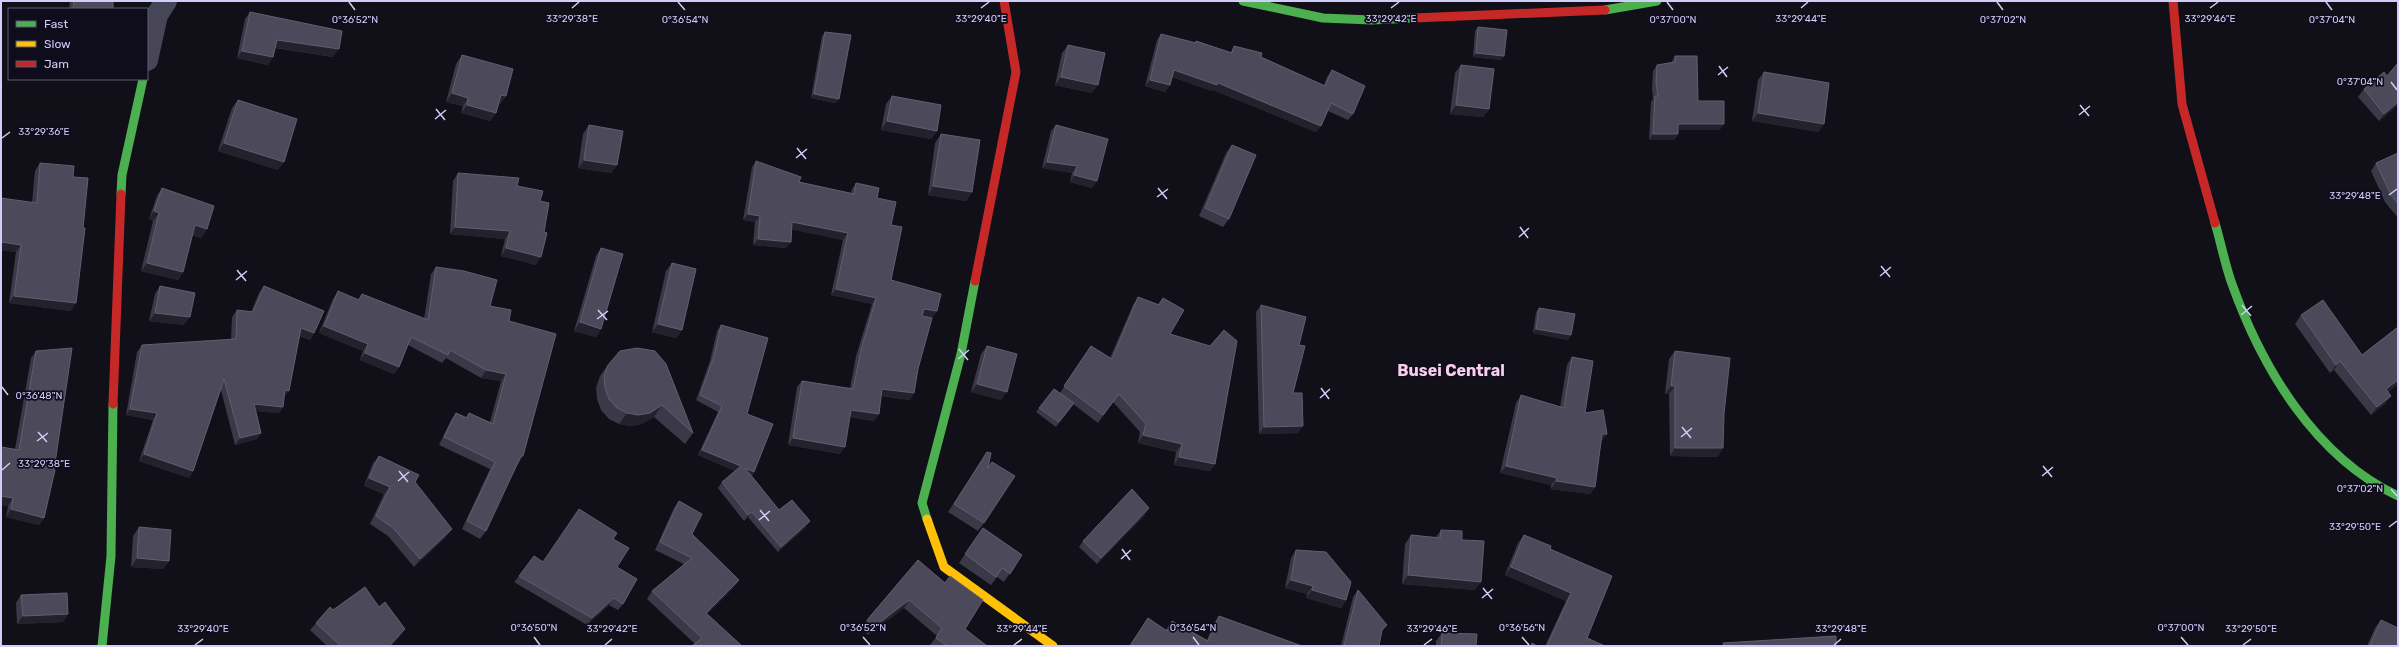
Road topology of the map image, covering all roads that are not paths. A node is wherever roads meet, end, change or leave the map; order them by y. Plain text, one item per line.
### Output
1 (166, 1) edge
2 (1004, 1) edge
3 (1243, 1) edge
4 (1657, 1) edge
5 (2173, 1) edge
6 (148, 56) edge
7 (143, 80) edge
8 (2398, 496) edge
9 (102, 646) edge
10 (1053, 646) edge

1 - 6 street
2 - 10 street
3 - 4 street
5 - 8 street
7 - 9 street

